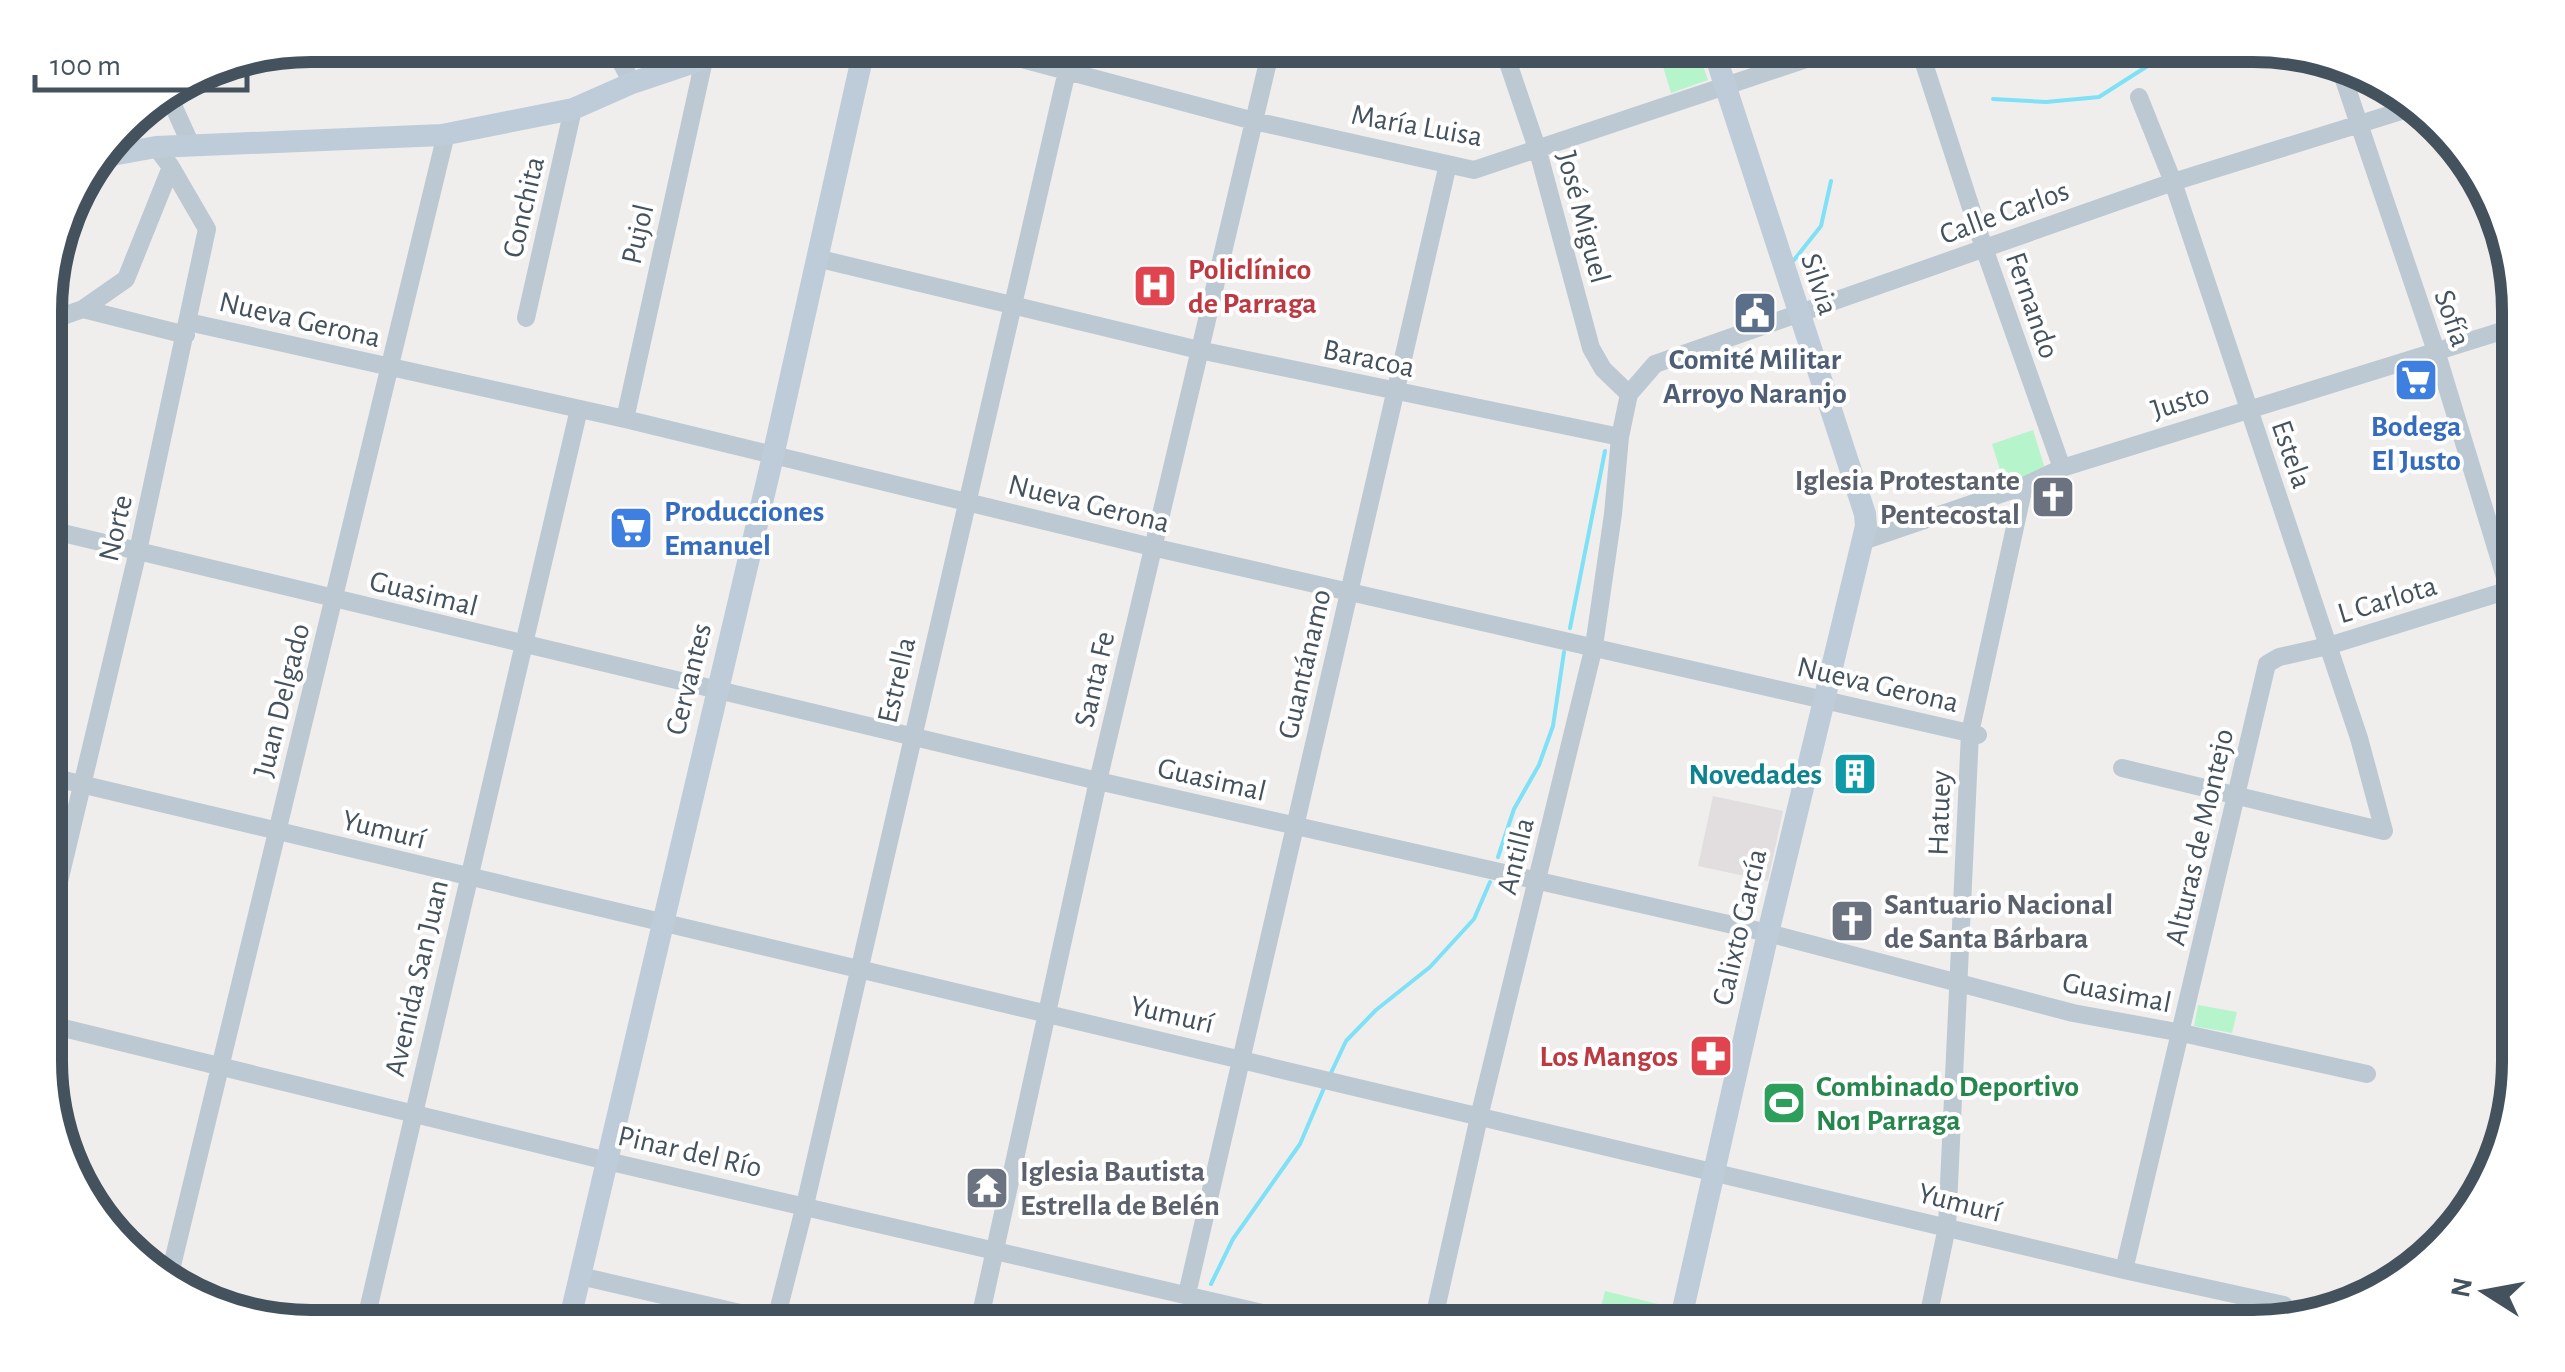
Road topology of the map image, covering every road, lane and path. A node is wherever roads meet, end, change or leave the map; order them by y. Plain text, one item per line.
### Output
1 (1508, 62) edge
2 (1718, 62) edge
3 (1795, 62) edge
4 (1924, 62) edge
5 (621, 63) edge
6 (695, 63) edge
7 (703, 63) edge
8 (860, 63) edge
9 (1035, 63) edge
10 (1068, 63) edge
11 (1268, 63) edge
12 (1066, 71) junction
13 (2345, 81) edge
14 (632, 83) junction
15 (1726, 85) junction
16 (2139, 97) dead end
17 (173, 105) edge
18 (573, 109) junction
19 (2401, 111) edge
20 (1254, 121) junction
21 (2359, 124) junction
22 (446, 134) junction
23 (191, 145) junction
24 (156, 147) junction
25 (1538, 151) junction
26 (121, 153) edge
27 (1448, 164) junction
28 (171, 167) junction
29 (2173, 182) junction
30 (1984, 248) junction
31 (816, 258) junction
32 (1011, 306) junction
33 (83, 309) junction
34 (1798, 315) junction
35 (63, 316) edge
36 (526, 318) dead end
37 (187, 329) junction
38 (2502, 331) edge
39 (1199, 350) junction
40 (2436, 351) junction
41 (390, 367) junction
42 (1394, 392) junction
43 (1629, 394) junction
44 (579, 408) junction
45 (2248, 409) junction
46 (624, 419) junction
47 (1620, 436) junction
48 (774, 456) junction
49 (2062, 468) junction
50 (2024, 486) junction
51 (965, 502) junction
52 (63, 533) edge
53 (1863, 541) junction
54 (1152, 547) junction
55 (138, 551) junction
56 (2502, 564) edge
57 (1349, 591) junction
58 (2502, 592) edge
59 (334, 599) junction
60 (524, 645) junction
61 (1594, 646) junction
62 (2328, 646) junction
63 (2280, 657) joint
64 (716, 690) junction
65 (1822, 700) junction
66 (1974, 734) junction
67 (911, 736) junction
68 (2122, 768) dead end
69 (62, 780) edge
70 (1098, 782) junction
71 (82, 784) junction
72 (2237, 795) junction
73 (1296, 826) junction
74 (278, 831) junction
75 (62, 868) edge
76 (468, 878) junction
77 (1538, 880) junction
78 (661, 921) junction
79 (1768, 933) junction
80 (858, 969) junction
81 (1960, 982) junction
82 (1046, 1013) junction
83 (62, 1028) edge
84 (2182, 1033) junction
85 (1241, 1058) junction
86 (220, 1067) junction
87 (2368, 1074) dead end
88 (413, 1114) junction
89 (1479, 1117) junction
90 (607, 1161) junction
91 (1715, 1170) junction
92 (804, 1206) junction
93 (1947, 1227) junction
94 (992, 1252) junction
95 (172, 1266) edge
96 (2124, 1270) junction
97 (580, 1276) junction
98 (1187, 1294) junction
99 (2284, 1305) dead end
100 (1436, 1309) edge
101 (1684, 1309) edge
102 (1930, 1309) edge
103 (368, 1310) edge
104 (572, 1310) edge
105 (717, 1310) edge
106 (778, 1310) edge
107 (981, 1310) edge
108 (1251, 1310) edge

1 - 25 street, José Miguel
2 - 15 main road, Silvia
3 - 15 street, María Luisa
4 - 30 street, Fernando
5 - 14 street
6 - 14 main road
7 - 46 street, Pujol
8 - 31 main road, Cervantes
9 - 12 street, María Luisa
10 - 12 street, Estrella
11 - 20 street, Santa Fe
12 - 20 street, María Luisa
12 - 32 street, Estrella
13 - 21 street, Sofía
14 - 18 main road
15 - 25 street, María Luisa
15 - 34 main road, Silvia
16 - 29 street, Estela
17 - 23 street
18 - 22 main road
18 - 36 street, Conchita
19 - 21 street, Calle Carlos
20 - 27 street, María Luisa
20 - 39 street, Santa Fe
21 - 29 street, Calle Carlos
21 - 40 street, Sofía
22 - 23 main road
22 - 41 street, Juan Delgado
23 - 24 main road
24 - 26 main road
24 - 28 street, Norte
25 - 27 street, María Luisa
25 - 43 street, José Miguel
27 - 42 street, Guantánamo
28 - 33 street
28 - 37 street, Norte
29 - 30 street, Calle Carlos
29 - 45 street, Estela
30 - 34 street, Calle Carlos
30 - 49 street, Fernando
31 - 32 street, Baracoa
31 - 48 main road, Cervantes
32 - 39 street, Baracoa
32 - 51 street, Estrella
33 - 35 street
33 - 37 street, Nueva Gerona
34 - 43 street, Calle Carlos
34 - 53 main road, Silvia
37 - 41 street, Nueva Gerona
37 - 55 street, Norte
38 - 40 street, Justo
39 - 42 street, Baracoa
39 - 54 street, Santa Fe
40 - 45 street, Justo
40 - 56 street, Sofía
41 - 44 street, Nueva Gerona
41 - 59 street, Juan Delgado
42 - 47 street, Baracoa
42 - 57 street, Guantánamo
43 - 47 street, Antilla
44 - 46 street, Nueva Gerona
44 - 60 street, Avenida San Juan
45 - 49 street, Justo
45 - 62 street, Estela
46 - 48 street, Nueva Gerona
47 - 61 street, Antilla
48 - 51 street, Nueva Gerona
48 - 64 main road, Cervantes
49 - 50 street, Justo
50 - 53 street, Justo
50 - 66 street, Hatuey
51 - 54 street, Nueva Gerona
51 - 67 street, Estrella
52 - 55 street, Guasimal
53 - 65 main road, Calixto García
54 - 57 street, Nueva Gerona
54 - 70 street, Santa Fe
55 - 59 street, Guasimal
55 - 71 street, Norte
57 - 61 street, Nueva Gerona
57 - 73 street, Guantánamo
58 - 62 street, L Carlota
59 - 60 street, Guasimal
59 - 74 street, Juan Delgado
60 - 64 street, Guasimal
60 - 76 street, Avenida San Juan
61 - 65 street, Nueva Gerona
61 - 77 street, Antilla
62 - 63 street, L Carlota
62 - 72 street, Estela
63 - 72 street, Alturas de Montejo
64 - 67 street, Guasimal
64 - 78 main road, Cervantes
65 - 66 street, Nueva Gerona
65 - 79 main road, Calixto García
66 - 81 street, Hatuey
67 - 70 street, Guasimal
67 - 80 street, Estrella
68 - 72 street
69 - 71 street, Yumurí
70 - 73 street, Guasimal
70 - 82 street, Santa Fe
71 - 74 street, Yumurí
71 - 75 street, Norte
72 - 84 street, Alturas de Montejo
73 - 77 street, Guasimal
73 - 85 street, Guantánamo
74 - 76 street, Yumurí
74 - 86 street, Juan Delgado
76 - 78 street, Yumurí
76 - 88 street, Avenida San Juan
77 - 79 street, Guasimal
77 - 89 street, Antilla
78 - 80 street, Yumurí
78 - 90 main road, Cervantes
79 - 81 street, Guasimal
79 - 91 main road, Calixto García
80 - 82 street, Yumurí
80 - 92 street, Estrella
81 - 84 street, Guasimal
81 - 93 street, Hatuey
82 - 85 street, Yumurí
82 - 94 street, Santa Fe
83 - 86 street, Pinar del Río
84 - 87 street, Guasimal
84 - 96 street, Alturas de Montejo
85 - 89 street, Yumurí
85 - 98 street, Guantánamo
86 - 88 street, Pinar del Río
86 - 95 street, Juan Delgado
88 - 90 street, Pinar del Río
88 - 103 street, Avenida San Juan
89 - 91 street, Yumurí
89 - 100 street, Antilla
90 - 92 street, Pinar del Río
90 - 97 main road, Cervantes
91 - 93 street, Yumurí
91 - 101 main road, Calixto García
92 - 94 street, Pinar del Río
92 - 106 street, Estrella
93 - 96 street, Yumurí
93 - 102 street, Hatuey
94 - 98 street, Pinar del Río
94 - 107 street, Santa Fe
96 - 99 street, Yumurí
97 - 104 main road, Cervantes
97 - 105 street
98 - 108 street, Pinar del Río

